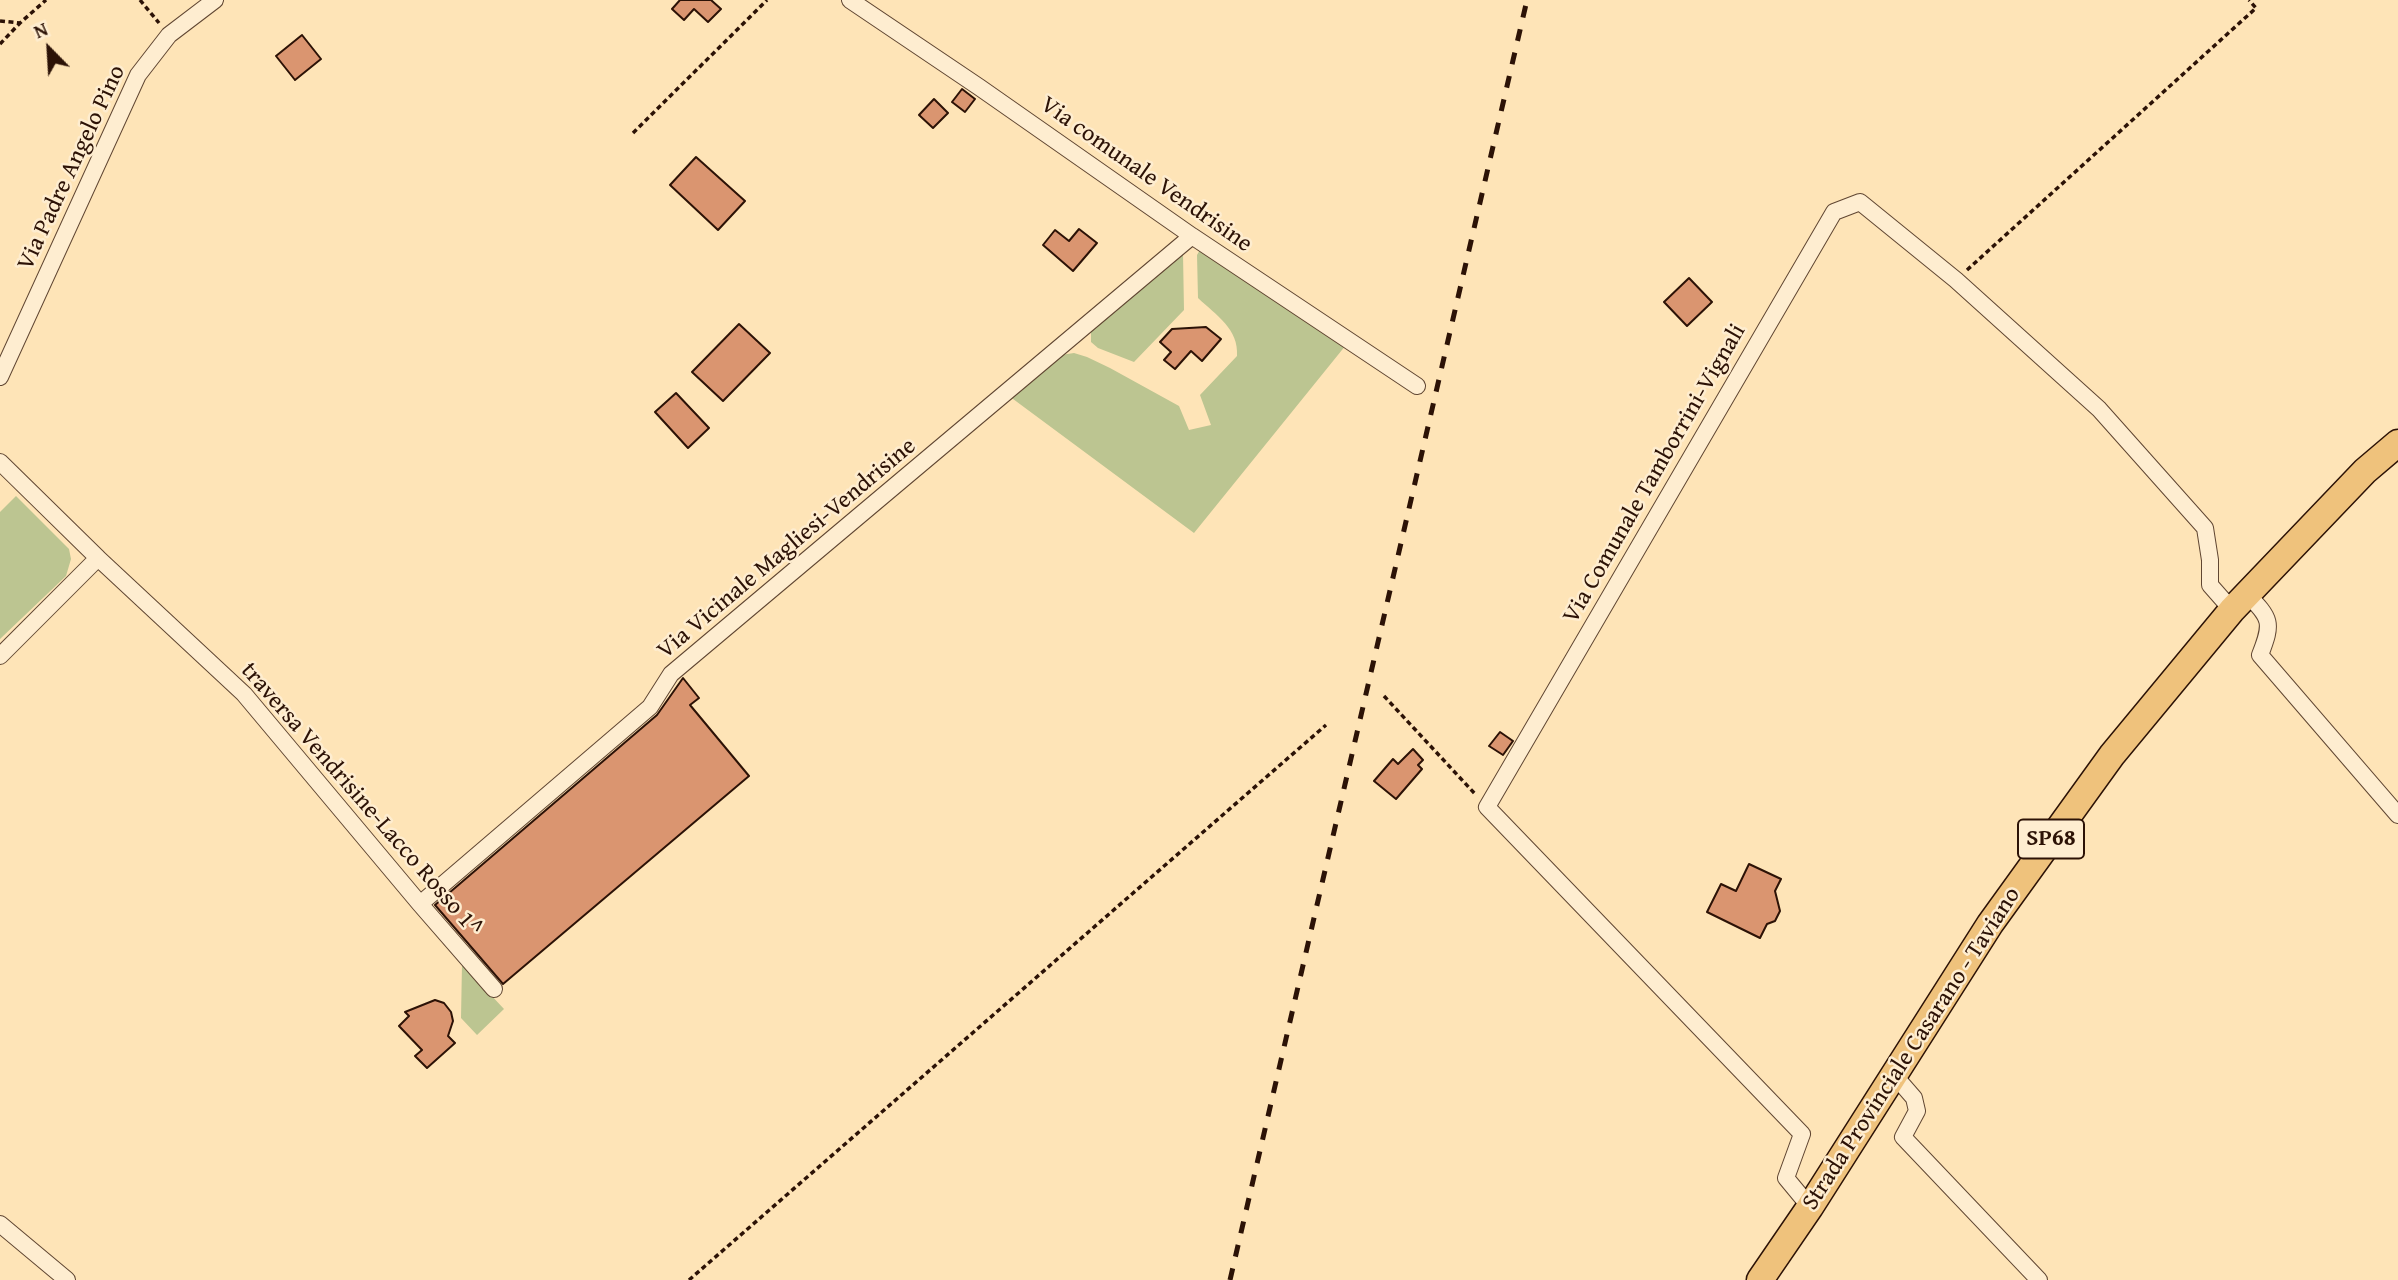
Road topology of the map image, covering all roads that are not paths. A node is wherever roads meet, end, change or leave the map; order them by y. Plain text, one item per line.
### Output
1 (215, 0) edge
2 (850, 0) edge
3 (1192, 236) junction
4 (0, 377) edge
5 (1417, 386) dead end
6 (2398, 443) edge
7 (0, 462) edge
8 (98, 558) junction
9 (2240, 602) junction
10 (0, 656) edge
11 (2398, 816) edge
12 (420, 904) junction
13 (494, 989) dead end
14 (1894, 1075) junction
15 (1810, 1207) junction
16 (0, 1224) edge
17 (67, 1280) edge
18 (1760, 1280) edge
19 (2039, 1280) edge

1 - 4 street, Via Padre Angelo Pino
2 - 3 street, Via comunale Vendrisine
3 - 5 street, Via comunale Vendrisine
3 - 12 street, Via Vicinale Magliesi-Vendrisine
6 - 9 main road, Strada Provinciale Casarano - Taviano / SP68
7 - 8 street
8 - 10 street
8 - 12 street, traversa Vendrisine-Lacco Rosso 1^
9 - 11 street, Via Comunale Tamborrini-Vignali
9 - 14 main road, Strada Provinciale Casarano - Taviano / SP68
9 - 15 street, Via Comunale Tamborrini-Vignali
12 - 13 street, traversa Vendrisine-Lacco Rosso 1^
14 - 15 main road, Strada Provinciale Casarano - Taviano / SP68
14 - 19 street
15 - 18 main road, Strada Provinciale Casarano - Taviano / SP68
16 - 17 street

